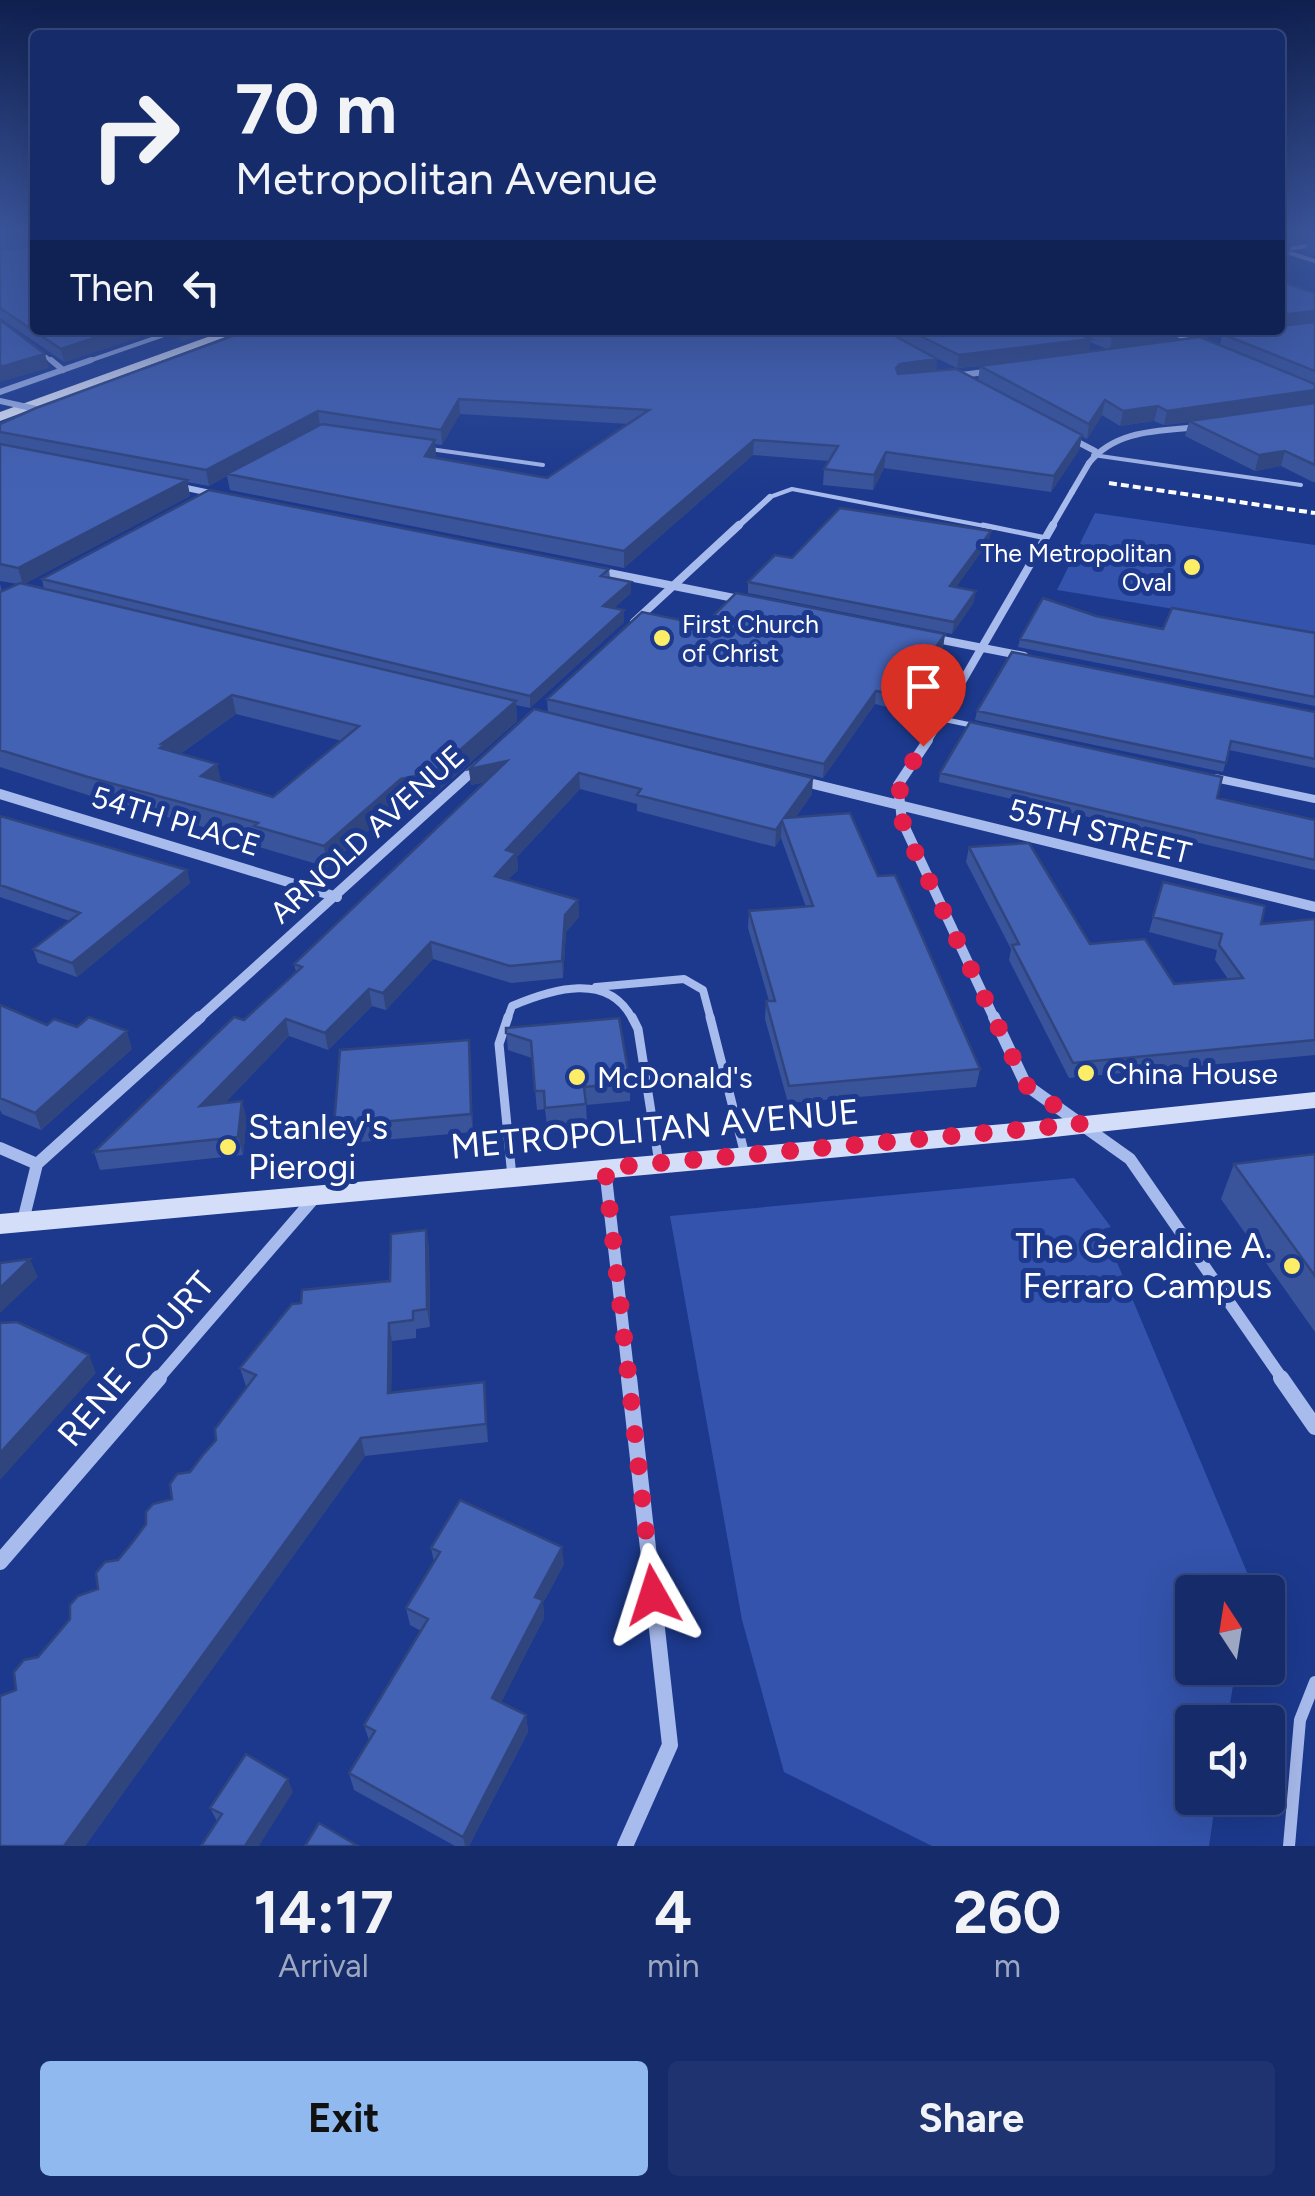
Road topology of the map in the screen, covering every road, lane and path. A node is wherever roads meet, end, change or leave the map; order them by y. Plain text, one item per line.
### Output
1 (164, 335) edge
2 (201, 335) edge
3 (235, 335) edge
4 (236, 335) edge
5 (1177, 335) edge
6 (26, 342) edge
7 (1200, 345) junction
8 (1183, 347) edge
9 (1209, 349) edge
10 (63, 370) junction
11 (944, 370) edge
12 (1002, 370) edge
13 (953, 376) junction
14 (964, 382) edge
15 (116, 385) edge
16 (0, 392) edge
17 (0, 404) edge
18 (0, 417) edge
19 (32, 417) edge
20 (1204, 426) edge
21 (1064, 434) edge
22 (424, 448) edge
23 (1094, 453) junction
24 (543, 465) dead end
25 (1300, 485) dead end
26 (175, 486) edge
27 (226, 486) edge
28 (212, 493) junction
29 (228, 496) edge
30 (770, 496) joint
31 (199, 501) edge
32 (1046, 538) junction
33 (580, 567) edge
34 (672, 586) junction
35 (747, 600) edge
36 (913, 634) edge
37 (618, 636) edge
38 (984, 648) junction
39 (1026, 656) edge
40 (942, 719) junction
41 (980, 727) edge
42 (494, 751) edge
43 (1203, 775) edge
44 (786, 778) edge
45 (0, 794) edge
46 (1315, 800) edge
47 (899, 805) junction
48 (337, 896) junction
49 (1315, 907) edge
50 (588, 988) junction
51 (1315, 1100) edge
52 (1080, 1124) junction
53 (0, 1148) edge
54 (745, 1155) junction
55 (658, 1163) junction
56 (37, 1164) junction
57 (605, 1168) junction
58 (512, 1176) junction
59 (317, 1195) junction
60 (11, 1224) edge
61 (1315, 1428) edge
62 (0, 1562) edge
63 (1315, 1682) edge
64 (625, 1846) edge
65 (1288, 1846) edge

1 - 10 street
2 - 17 main road
3 - 18 main road
4 - 15 street
5 - 7 street
6 - 10 street
7 - 8 street
7 - 9 street
10 - 16 street
11 - 13 street
12 - 13 street
13 - 14 street
17 - 19 street, bridge
20 - 23 street
21 - 23 street
22 - 24 lane
23 - 25 lane
23 - 32 street, bridge
26 - 28 street
27 - 28 street
28 - 29 street
28 - 31 street
30 - 32 lane
30 - 34 street
32 - 38 street
33 - 34 street
34 - 35 street
34 - 37 street
36 - 38 street
38 - 39 street
38 - 40 street
40 - 41 lane
40 - 47 street
42 - 48 street, ARNOLD AVENUE
43 - 46 lane
44 - 47 street, 55TH STREET
45 - 48 street, 54TH PLACE
47 - 49 street, 55TH STREET
47 - 52 street
48 - 56 street, ARNOLD AVENUE
50 - 54 lane
50 - 55 lane
50 - 58 lane
51 - 52 main road, METROPOLITAN AVENUE
52 - 54 main road, METROPOLITAN AVENUE
52 - 61 street
53 - 56 street
54 - 55 main road, METROPOLITAN AVENUE
55 - 57 main road, METROPOLITAN AVENUE
56 - 60 street
57 - 58 main road, METROPOLITAN AVENUE
57 - 64 street
58 - 59 main road, METROPOLITAN AVENUE
59 - 60 main road, METROPOLITAN AVENUE
59 - 62 street, RENE COURT
63 - 65 lane

